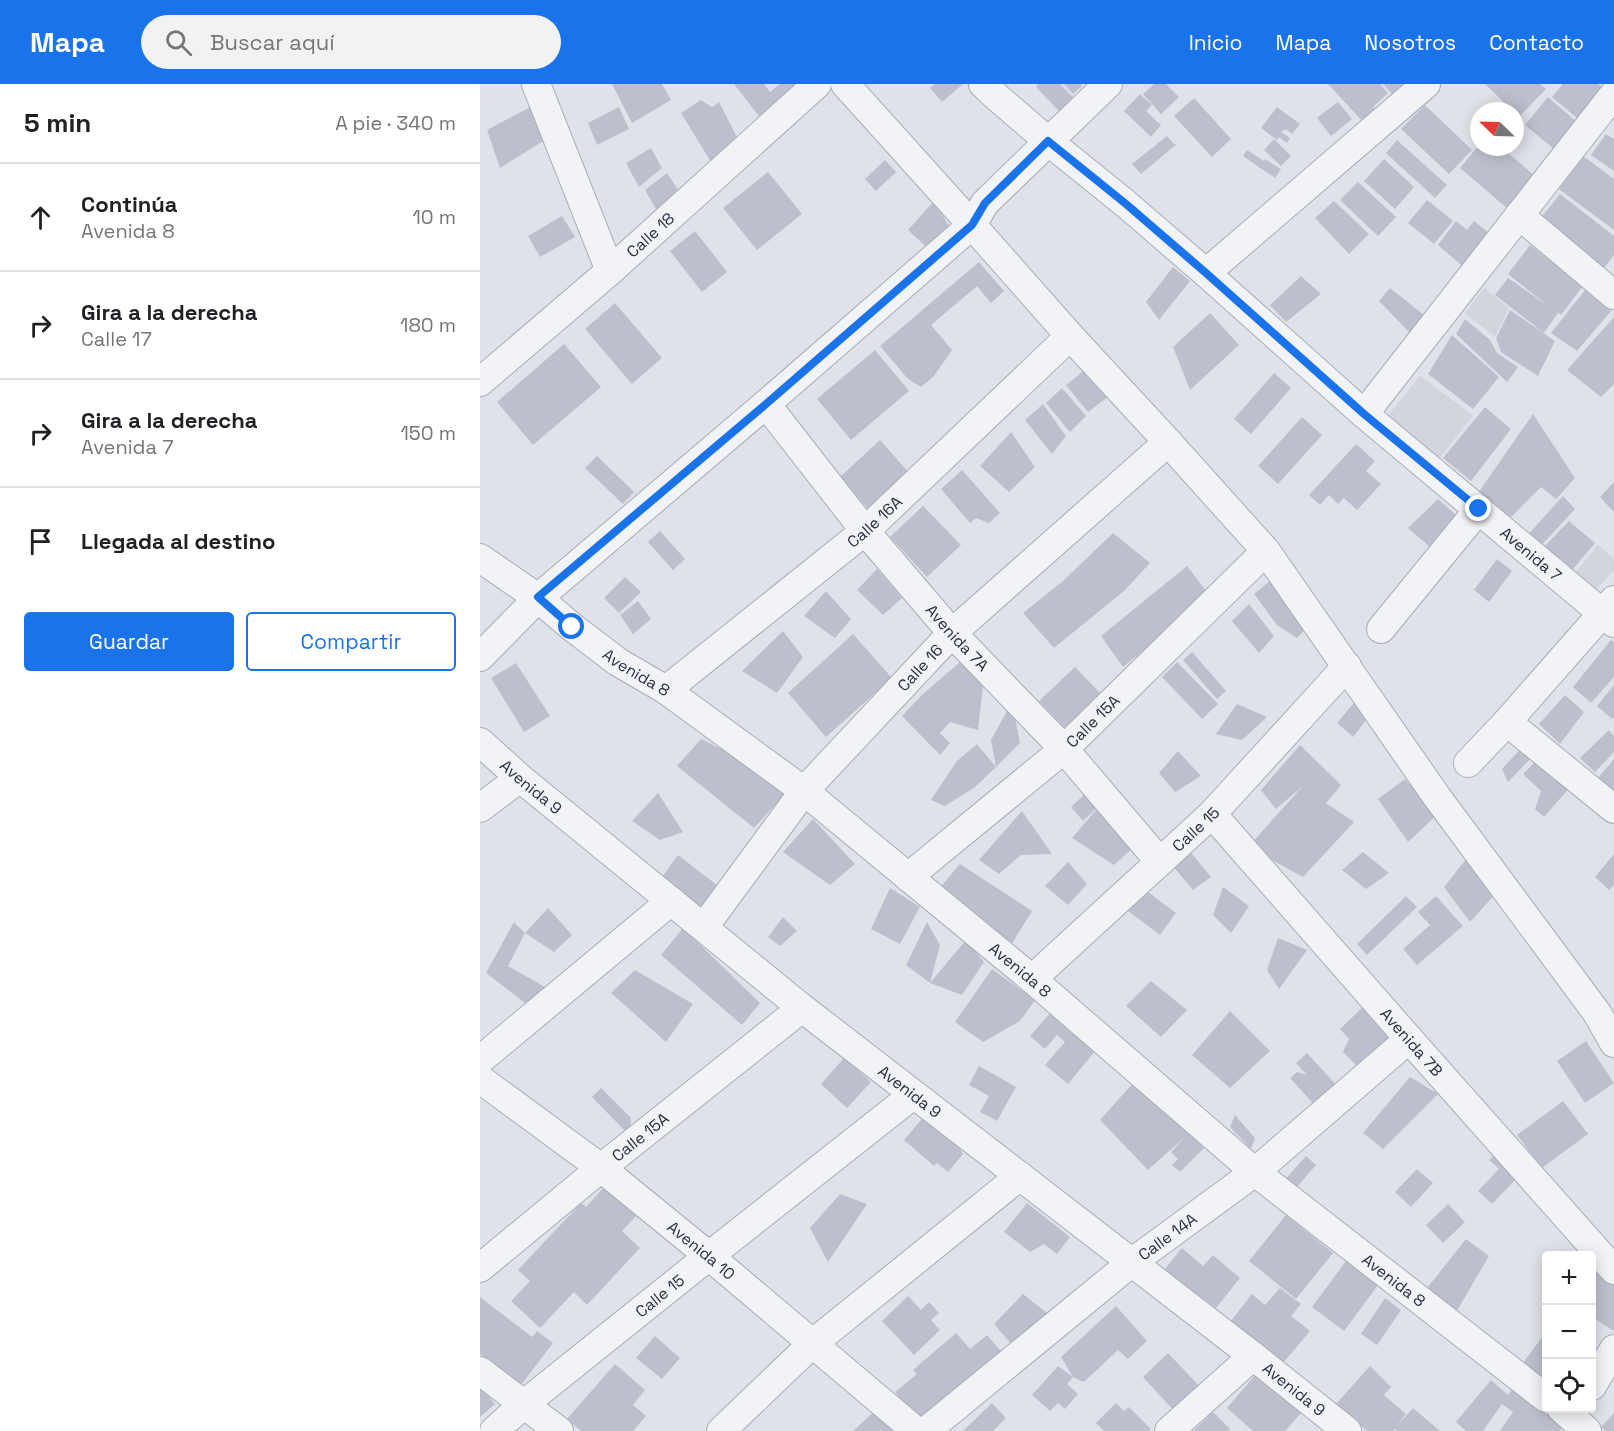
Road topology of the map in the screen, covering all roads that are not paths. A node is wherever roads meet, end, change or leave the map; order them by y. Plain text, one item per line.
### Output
1 (536, 84) edge
2 (817, 84) edge
3 (845, 84) edge
4 (983, 84) edge
5 (1108, 84) edge
6 (1426, 84) edge
7 (1614, 94) edge
8 (1048, 141) junction
9 (979, 214) junction
10 (1519, 215) junction
11 (610, 271) junction
12 (1206, 273) junction
13 (1614, 295) edge
14 (1070, 336) junction
15 (480, 382) edge
16 (766, 404) junction
17 (1364, 414) junction
18 (1168, 442) junction
19 (1479, 509) junction
20 (865, 531) junction
21 (1266, 551) junction
22 (480, 558) edge
23 (538, 597) junction
24 (1610, 612) edge
25 (1381, 629) dead end
26 (952, 633) junction
27 (480, 657) edge
28 (1347, 666) junction
29 (666, 690) junction
30 (1507, 722) junction
31 (480, 742) edge
32 (1065, 749) junction
33 (1468, 763) dead end
34 (520, 778) junction
35 (804, 791) junction
36 (480, 808) edge
37 (1614, 809) edge
38 (1212, 814) junction
39 (1160, 862) junction
40 (908, 877) junction
41 (671, 901) junction
42 (704, 927) junction
43 (1032, 979) junction
44 (802, 1008) junction
45 (1409, 1039) junction
46 (1614, 1042) edge
47 (480, 1060) edge
48 (480, 1078) edge
49 (913, 1095) junction
50 (601, 1168) junction
51 (1256, 1172) junction
52 (1020, 1176) junction
53 (709, 1256) junction
54 (1131, 1263) junction
55 (480, 1268) edge
56 (1614, 1270) edge
57 (812, 1344) junction
58 (1614, 1349) edge
59 (1253, 1356) junction
60 (480, 1371) edge
61 (1596, 1379) edge
62 (1542, 1395) edge
63 (523, 1405) junction
64 (494, 1431) edge
65 (559, 1431) edge
66 (721, 1431) edge
67 (916, 1431) edge
68 (926, 1431) edge
69 (1169, 1431) edge
70 (1347, 1431) edge

1 - 11 street
2 - 11 street, Calle 18
3 - 9 street
4 - 8 street, Avenida 7
5 - 8 street
6 - 12 street
7 - 10 street
8 - 9 street
8 - 12 street, Avenida 7
9 - 14 street
9 - 16 street
10 - 13 street
10 - 17 street
11 - 15 street, Calle 18
12 - 17 street, Avenida 7
14 - 18 street
14 - 20 street, Calle 16A
16 - 20 street, Avenida 7A
16 - 23 street
17 - 19 street, Avenida 7
18 - 21 street
18 - 26 street, Calle 16
19 - 24 street, Avenida 7
19 - 25 street
20 - 26 street, Avenida 7A
20 - 29 street, Calle 16A
21 - 28 street
21 - 32 street, Calle 15A
22 - 23 street, Avenida 8
23 - 27 street
23 - 29 street, Avenida 8
24 - 30 street
26 - 32 street, Avenida 7A
26 - 35 street, Calle 16
28 - 38 street, Calle 15
28 - 46 street
29 - 35 street, Avenida 8
30 - 33 street
30 - 37 street
31 - 34 street, Avenida 9
32 - 39 street, Avenida 7A
32 - 40 street, Calle 15A
34 - 36 street
34 - 41 street, Avenida 9
35 - 40 street, Avenida 8
35 - 42 street, Calle 16
38 - 39 street, Calle 15
38 - 45 street, Avenida 7B
39 - 43 street, Calle 15
40 - 43 street, Avenida 8
41 - 42 street, Avenida 9
41 - 47 street
42 - 44 street, Avenida 9
43 - 51 street, Avenida 8
44 - 49 street, Avenida 9
44 - 50 street, Calle 15A
45 - 51 street, Calle 14A
45 - 56 street, Avenida 7B
48 - 50 street, Avenida 10
49 - 52 street, Avenida 9
49 - 53 street, Calle 15
50 - 53 street, Avenida 10
50 - 55 street, Calle 15A
51 - 54 street, Calle 14A
51 - 62 street, Avenida 8
52 - 54 street, Avenida 9
52 - 57 street
53 - 57 street, Avenida 10
53 - 63 street, Calle 15
54 - 59 street, Avenida 9
54 - 68 street, Calle 14A
57 - 66 street
57 - 67 street, Avenida 10
58 - 61 street
59 - 69 street
59 - 70 street, Avenida 9
60 - 63 street
63 - 64 street, Calle 15
63 - 65 street

